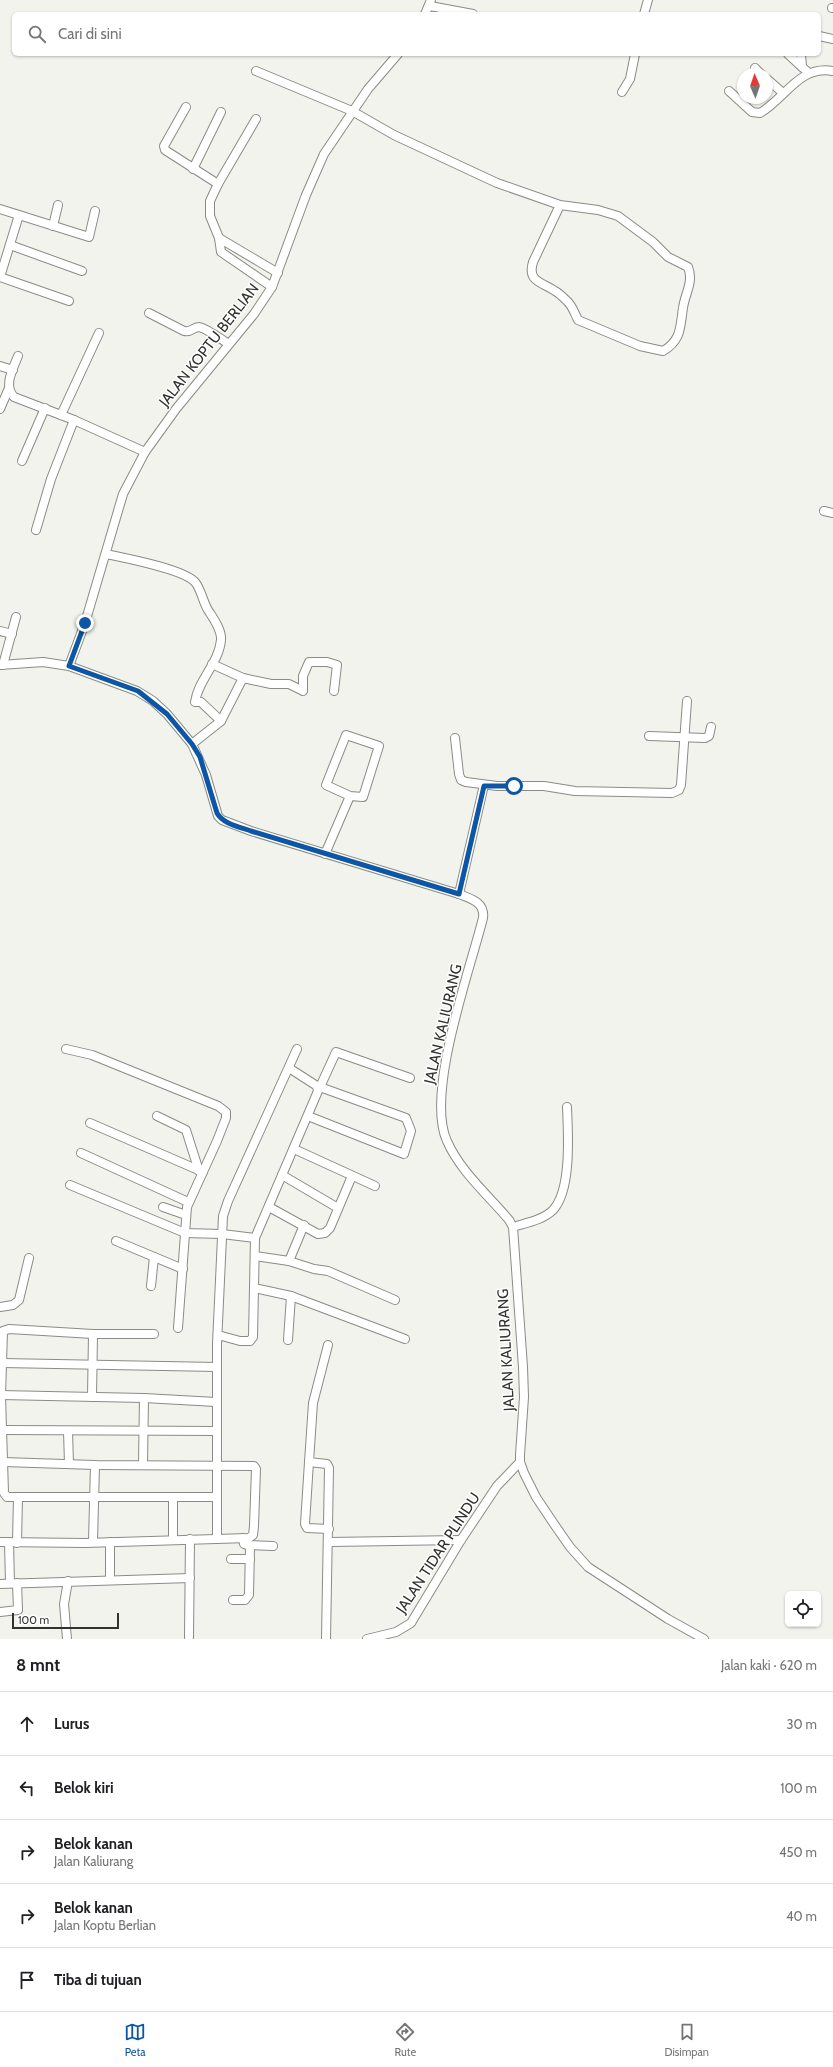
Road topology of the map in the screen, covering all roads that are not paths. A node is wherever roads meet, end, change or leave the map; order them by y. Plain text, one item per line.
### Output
1 (648, 0) edge
2 (430, 3) edge
3 (465, 12) edge
4 (645, 12) edge
5 (821, 36) edge
6 (833, 39) edge
7 (396, 56) edge
8 (635, 56) edge
9 (790, 56) edge
10 (801, 56) edge
11 (802, 67) junction
12 (256, 71) dead end
13 (833, 71) edge
14 (809, 73) junction
15 (773, 84) edge
16 (729, 91) dead end
17 (622, 92) dead end
18 (783, 93) junction
19 (186, 107) dead end
20 (352, 111) junction
21 (221, 112) dead end
22 (256, 119) dead end
23 (193, 169) junction
24 (218, 184) junction
25 (58, 204) dead end
26 (560, 205) junction
27 (0, 209) edge
28 (95, 211) dead end
29 (19, 215) junction
30 (54, 226) junction
31 (219, 238) junction
32 (10, 246) junction
33 (82, 271) dead end
34 (278, 273) junction
35 (0, 277) edge
36 (272, 287) junction
37 (69, 301) dead end
38 (149, 313) dead end
39 (99, 333) dead end
40 (229, 344) junction
41 (18, 356) dead end
42 (0, 366) edge
43 (13, 370) junction
44 (9, 388) junction
45 (45, 408) junction
46 (0, 409) edge
47 (61, 415) junction
48 (74, 420) junction
49 (145, 452) junction
50 (22, 461) dead end
51 (824, 511) dead end
52 (833, 513) edge
53 (36, 530) dead end
54 (106, 554) junction
55 (16, 617) dead end
56 (0, 631) edge
57 (12, 634) junction
58 (212, 664) junction
59 (1, 665) edge
60 (69, 666) junction
61 (243, 678) junction
62 (334, 691) dead end
63 (687, 701) dead end
64 (221, 722) junction
65 (711, 727) dead end
66 (649, 736) dead end
67 (455, 738) dead end
68 (684, 738) junction
69 (192, 744) junction
70 (484, 786) junction
71 (350, 796) junction
72 (325, 854) junction
73 (459, 894) junction
74 (66, 1049) dead end
75 (297, 1049) dead end
76 (289, 1068) junction
77 (410, 1078) dead end
78 (318, 1086) junction
79 (568, 1107) dead end
80 (158, 1116) dead end
81 (308, 1116) junction
82 (90, 1123) dead end
83 (294, 1149) junction
84 (81, 1152) dead end
85 (201, 1171) junction
86 (282, 1175) junction
87 (352, 1176) junction
88 (70, 1184) dead end
89 (375, 1186) dead end
90 (188, 1202) junction
91 (163, 1207) dead end
92 (269, 1207) junction
93 (338, 1208) junction
94 (186, 1216) junction
95 (304, 1225) junction
96 (513, 1227) junction
97 (185, 1234) junction
98 (222, 1234) junction
99 (255, 1238) junction
100 (116, 1241) dead end
101 (255, 1256) junction
102 (154, 1257) junction
103 (29, 1258) dead end
104 (289, 1261) junction
105 (183, 1269) junction
106 (150, 1286) dead end
107 (254, 1288) junction
108 (291, 1296) junction
109 (395, 1300) dead end
110 (0, 1307) edge
111 (178, 1328) dead end
112 (93, 1334) junction
113 (154, 1334) dead end
114 (218, 1335) junction
115 (405, 1339) dead end
116 (288, 1340) dead end
117 (328, 1345) dead end
118 (2, 1363) junction
119 (92, 1365) junction
120 (217, 1367) junction
121 (1, 1396) edge
122 (92, 1397) junction
123 (144, 1398) junction
124 (216, 1402) junction
125 (3, 1430) junction
126 (68, 1431) junction
127 (216, 1431) junction
128 (143, 1432) junction
129 (3, 1462) junction
130 (308, 1462) junction
131 (520, 1462) junction
132 (69, 1464) junction
133 (143, 1464) junction
134 (216, 1464) junction
135 (95, 1465) junction
136 (216, 1496) junction
137 (18, 1497) junction
138 (94, 1497) junction
139 (174, 1497) junction
140 (329, 1529) junction
141 (243, 1538) junction
142 (217, 1539) junction
143 (173, 1540) junction
144 (190, 1540) junction
145 (461, 1540) junction
146 (0, 1542) edge
147 (93, 1542) junction
148 (110, 1542) junction
149 (329, 1542) junction
150 (13, 1543) junction
151 (250, 1546) junction
152 (273, 1546) dead end
153 (231, 1559) dead end
154 (250, 1559) junction
155 (190, 1578) junction
156 (110, 1579) junction
157 (68, 1581) junction
158 (13, 1583) junction
159 (0, 1584) edge
160 (233, 1600) dead end
161 (0, 1612) edge
162 (189, 1637) dead end
163 (67, 1639) edge
164 (326, 1639) edge
165 (367, 1639) edge
166 (704, 1639) edge

1 - 4 street
2 - 3 street
5 - 6 street
7 - 20 street, JALAN KOPTU BERLIAN
8 - 17 street
9 - 11 street
10 - 11 street
11 - 14 street
12 - 20 street
13 - 14 street
14 - 18 street
15 - 18 street
16 - 18 street
19 - 23 street
20 - 26 street
20 - 34 street, JALAN KOPTU BERLIAN
21 - 23 street
22 - 24 street
23 - 24 street
24 - 31 street
25 - 30 street
26 - 26 street
27 - 29 street
28 - 30 street
29 - 30 street
29 - 32 street
31 - 34 street
31 - 36 street
32 - 33 street
32 - 35 street
34 - 36 street, JALAN KOPTU BERLIAN
35 - 37 street
36 - 40 street, JALAN KOPTU BERLIAN
38 - 40 street
39 - 47 street
40 - 49 street, JALAN KOPTU BERLIAN
41 - 43 street
42 - 43 street
43 - 44 street
44 - 45 street
44 - 46 street
45 - 47 street
45 - 50 street
47 - 48 street
48 - 49 street
48 - 53 street
49 - 54 street, JALAN KOPTU BERLIAN
51 - 52 street
54 - 58 street
54 - 60 street, JALAN KOPTU BERLIAN
55 - 57 street
56 - 57 street
57 - 59 street
58 - 61 street
58 - 64 street
59 - 60 street, JALAN KALIURANG
60 - 69 street, JALAN KALIURANG
61 - 62 street
61 - 64 street
63 - 68 street
64 - 69 street
65 - 68 street
66 - 68 street
67 - 70 street
68 - 70 street
69 - 72 street, JALAN KALIURANG
70 - 73 street
71 - 71 street
71 - 72 street
72 - 73 street, JALAN KALIURANG
73 - 96 street, JALAN KALIURANG
74 - 85 street
75 - 76 street
76 - 78 street
76 - 98 street
77 - 78 street
78 - 81 street
78 - 81 street
79 - 96 street
80 - 85 street
81 - 83 street
82 - 85 street
83 - 86 street
83 - 87 street
84 - 90 street
85 - 90 street
86 - 92 street
86 - 93 street
87 - 89 street
87 - 93 street
88 - 97 street
90 - 94 street
91 - 94 street
92 - 95 street
92 - 99 street
93 - 95 street
94 - 97 street
95 - 104 street
96 - 131 street, JALAN KALIURANG
97 - 98 street
97 - 105 street
98 - 99 street
98 - 114 street
99 - 101 street
100 - 102 street
101 - 104 street
101 - 107 street
102 - 105 street
102 - 106 street
103 - 110 street
104 - 109 street
105 - 111 street
107 - 108 street
107 - 114 street
108 - 115 street
108 - 116 street
112 - 113 street
112 - 118 street
112 - 119 street
114 - 120 street
117 - 130 street
118 - 119 street
118 - 121 street
119 - 120 street
119 - 122 street
120 - 124 street
121 - 122 street
121 - 125 street
122 - 123 street
123 - 124 street
123 - 128 street
124 - 127 street
125 - 126 street
125 - 129 street
126 - 128 street
126 - 132 street
127 - 128 street
127 - 134 street
128 - 133 street
129 - 132 street
129 - 137 street
130 - 140 street
130 - 140 street
131 - 145 street, JALAN TIDAR PLINDU
131 - 166 street, JALAN KALIURANG
132 - 135 street
133 - 134 street
133 - 135 street
134 - 136 street
134 - 141 street
135 - 138 street
136 - 139 street
136 - 142 street
137 - 138 street
137 - 150 street
138 - 139 street
138 - 147 street
139 - 143 street
140 - 149 street
141 - 142 street
141 - 151 street
142 - 144 street
143 - 144 street
143 - 148 street
144 - 155 street
145 - 149 street
145 - 165 street, JALAN TIDAR PLINDU
146 - 150 street
147 - 148 street
147 - 150 street
148 - 156 street
149 - 164 street
150 - 158 street
151 - 152 street
151 - 154 street
153 - 154 street
154 - 160 street
155 - 156 street
155 - 162 street
156 - 157 street
157 - 158 street
157 - 163 street
158 - 159 street
158 - 161 street

